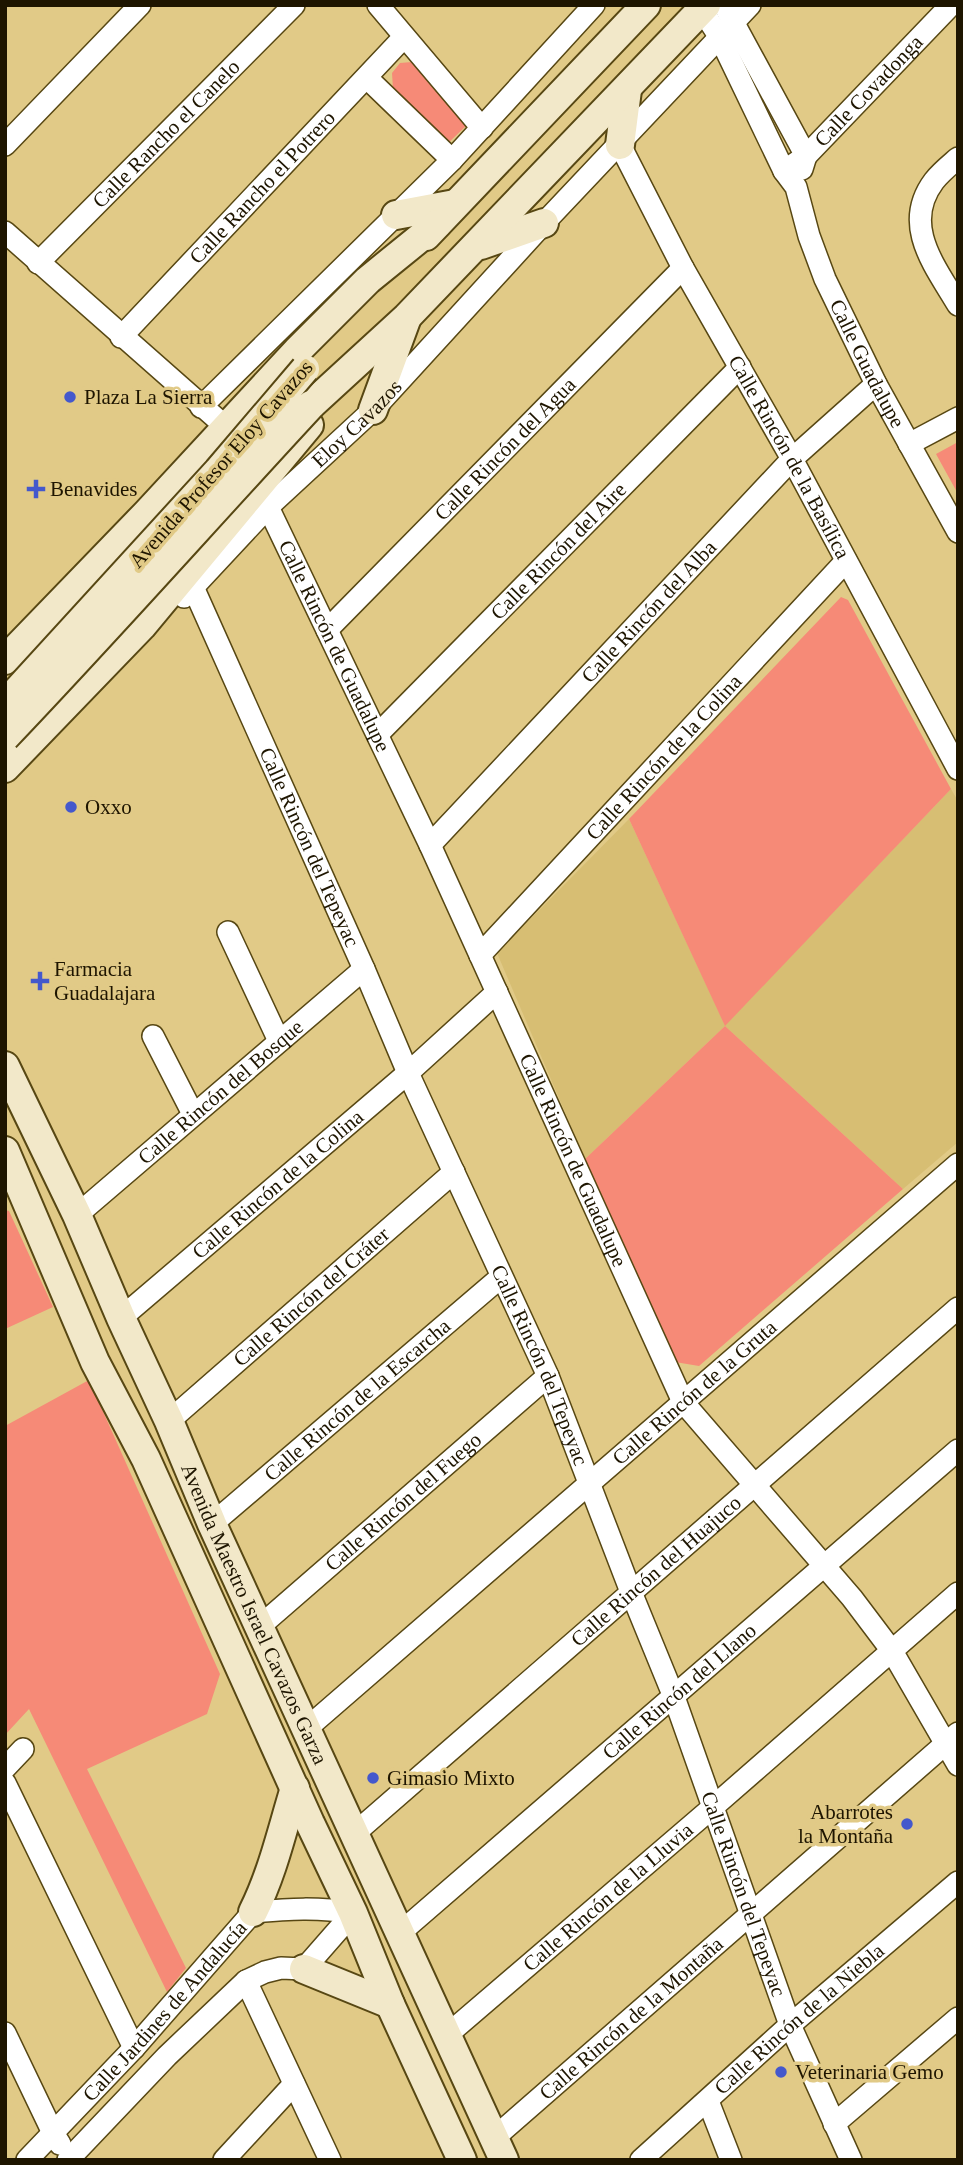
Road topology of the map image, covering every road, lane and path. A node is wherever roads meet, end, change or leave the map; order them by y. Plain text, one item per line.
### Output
1 (140, 5) edge
2 (294, 5) edge
3 (378, 5) edge
4 (594, 5) edge
5 (646, 5) edge
6 (750, 5) edge
7 (951, 5) edge
8 (717, 16) edge
9 (404, 37) junction
10 (367, 78) junction
11 (627, 90) junction
12 (482, 128) junction
13 (5, 145) edge
14 (620, 145) junction
15 (806, 156) junction
16 (958, 158) edge
17 (452, 160) junction
18 (790, 179) junction
19 (446, 214) junction
20 (396, 215) junction
21 (544, 223) junction
22 (5, 232) edge
23 (475, 247) junction
24 (38, 263) junction
25 (683, 268) junction
26 (958, 305) edge
27 (407, 317) junction
28 (121, 337) junction
29 (740, 367) junction
30 (347, 371) junction
31 (876, 384) junction
32 (201, 407) junction
33 (373, 410) junction
34 (958, 418) edge
35 (226, 428) junction
36 (909, 444) junction
37 (792, 459) junction
38 (268, 507) junction
39 (958, 532) edge
40 (846, 561) junction
41 (193, 587) junction
42 (327, 630) junction
43 (13, 652) edge
44 (78, 694) junction
45 (5, 696) edge
46 (5, 704) edge
47 (378, 734) junction
48 (15, 743) edge
49 (5, 768) edge
50 (958, 769) edge
51 (430, 845) junction
52 (228, 932) dead end
53 (480, 955) junction
54 (363, 969) junction
55 (497, 992) junction
56 (153, 1036) dead end
57 (279, 1041) junction
58 (5, 1066) edge
59 (408, 1073) junction
60 (193, 1114) junction
61 (5, 1151) edge
62 (958, 1164) edge
63 (454, 1172) junction
64 (77, 1215) junction
65 (501, 1277) junction
66 (68, 1293) junction
67 (958, 1308) edge
68 (121, 1318) junction
69 (548, 1376) junction
70 (683, 1402) junction
71 (169, 1421) junction
72 (958, 1450) edge
73 (146, 1459) junction
74 (589, 1481) junction
75 (755, 1486) junction
76 (212, 1524) junction
77 (825, 1566) junction
78 (631, 1592) junction
79 (958, 1593) edge
80 (259, 1627) junction
81 (891, 1651) junction
82 (674, 1697) junction
83 (306, 1729) junction
84 (952, 1738) edge
85 (23, 1749) dead end
86 (958, 1765) edge
87 (5, 1768) edge
88 (5, 1783) edge
89 (295, 1788) junction
90 (713, 1807) junction
91 (355, 1833) junction
92 (958, 1882) edge
93 (253, 1912) junction
94 (353, 1913) junction
95 (752, 1914) junction
96 (401, 1933) junction
97 (304, 1969) junction
98 (420, 1973) junction
99 (246, 1981) junction
100 (390, 2004) junction
101 (958, 2018) edge
102 (790, 2025) junction
103 (5, 2033) edge
104 (447, 2035) junction
105 (134, 2048) junction
106 (294, 2084) junction
107 (708, 2101) junction
108 (834, 2124) junction
109 (53, 2133) junction
110 (499, 2149) edge
111 (68, 2159) edge
112 (462, 2159) edge
113 (27, 2160) edge
114 (224, 2160) edge
115 (330, 2160) edge
116 (641, 2160) edge
117 (732, 2160) edge
118 (851, 2160) edge

1 - 13 street
2 - 24 street, Calle Rancho el Canelo
3 - 9 street
4 - 12 street
5 - 19 main road, Avenida Profesor Eloy Cavazos
6 - 8 street, Eloy Cavazos
7 - 15 street, Calle Covadonga
8 - 11 main road, Avenida Profesor Eloy Cavazos
8 - 14 street, Eloy Cavazos
8 - 15 street
8 - 18 street, Calle Guadalupe
9 - 10 street, Calle Rancho el Potrero
9 - 12 street
10 - 17 street
10 - 28 street, Calle Rancho el Potrero
11 - 14 main road
11 - 23 main road, Avenida Profesor Eloy Cavazos
12 - 17 street
14 - 21 street, Eloy Cavazos
14 - 25 street, Calle Rincón de la Basílica
15 - 18 street
16 - 26 street
17 - 20 street
18 - 31 street, Calle Guadalupe
19 - 20 main road
19 - 35 main road, Avenida Profesor Eloy Cavazos
19 - 46 main road, Avenida Profesor Eloy Cavazos, bridge
20 - 32 street
21 - 23 main road
21 - 33 street, Eloy Cavazos
22 - 24 street
23 - 27 main road, Avenida Profesor Eloy Cavazos
24 - 28 street
25 - 29 street, Calle Rincón de la Basílica
25 - 42 street, Calle Rincón del Agua
27 - 30 main road, Avenida Profesor Eloy Cavazos
27 - 33 main road
28 - 32 street
29 - 37 street, Calle Rincón de la Basílica
29 - 47 street, Calle Rincón del Aire
30 - 44 main road, Avenida Profesor Eloy Cavazos
30 - 48 main road, Avenida Profesor Eloy Cavazos, bridge
31 - 36 street, Calle Guadalupe
31 - 37 street, Calle Rincón del Alba
32 - 35 street
33 - 38 street, Eloy Cavazos
34 - 36 street
35 - 43 main road, Avenida Profesor Eloy Cavazos
36 - 39 street, Calle Guadalupe
37 - 40 street, Calle Rincón de la Basílica
37 - 51 street, Calle Rincón del Alba
38 - 41 street, Eloy Cavazos
38 - 42 street, Calle Rincón de Guadalupe
40 - 50 street, Calle Rincón de la Basílica
40 - 53 street, Calle Rincón de la Colina
41 - 44 street, Eloy Cavazos
41 - 54 street, Calle Rincón del Tepeyac
42 - 47 street, Calle Rincón de Guadalupe
43 - 44 main road
44 - 48 main road, Avenida Profesor Eloy Cavazos
45 - 48 main road
47 - 51 street, Calle Rincón de Guadalupe
48 - 49 main road, Avenida Profesor Eloy Cavazos
51 - 53 street, Calle Rincón de Guadalupe
52 - 57 street
53 - 55 street, Calle Rincón de Guadalupe
54 - 57 street, Calle Rincón del Bosque
54 - 59 street, Calle Rincón del Tepeyac
55 - 59 street, Calle Rincón de la Colina
55 - 70 street, Calle Rincón de Guadalupe
56 - 60 street
57 - 60 street, Calle Rincón del Bosque
58 - 64 main road, Avenida Maestro Israel Cavazos Garza
59 - 63 street, Calle Rincón del Tepeyac
59 - 68 street, Calle Rincón de la Colina
60 - 64 street, Calle Rincón del Bosque
61 - 66 main road, Avenida Maestro Israel Cavazos Garza
62 - 70 street, Calle Rincón de la Gruta
63 - 65 street, Calle Rincón del Tepeyac
63 - 71 street, Calle Rincón del Cráter
64 - 68 main road, Avenida Maestro Israel Cavazos Garza
65 - 69 street, Calle Rincón del Tepeyac
65 - 76 street, Calle Rincón de la Escarcha
66 - 71 main road
66 - 73 main road, Avenida Maestro Israel Cavazos Garza
67 - 75 street, Calle Rincón del Huajuco
68 - 71 main road, Avenida Maestro Israel Cavazos Garza
69 - 74 street, Calle Rincón del Tepeyac
69 - 80 street, Calle Rincón del Fuego
70 - 74 street, Calle Rincón de la Gruta
70 - 75 street, Calle Rincón de Guadalupe
71 - 76 main road, Avenida Maestro Israel Cavazos Garza
72 - 77 street, Calle Rincón del Llano
73 - 76 main road
73 - 89 main road, Avenida Maestro Israel Cavazos Garza
74 - 78 street, Calle Rincón del Tepeyac
74 - 83 street, Calle Rincón de la Gruta
75 - 77 street, Calle Rincón de Guadalupe
75 - 78 street, Calle Rincón del Huajuco
76 - 80 main road, Avenida Maestro Israel Cavazos Garza
77 - 81 street, Calle Rincón de Guadalupe
77 - 82 street, Calle Rincón del Llano
78 - 82 street, Calle Rincón del Tepeyac
78 - 91 street, Calle Rincón del Huajuco
79 - 81 street, Calle Rincón de la Lluvia
80 - 83 main road, Avenida Maestro Israel Cavazos Garza
81 - 84 street, Calle Rincón de Guadalupe
81 - 90 street, Calle Rincón de la Lluvia
82 - 90 street, Calle Rincón del Tepeyac
82 - 96 street, Calle Rincón del Llano
83 - 91 main road, Avenida Maestro Israel Cavazos Garza
84 - 86 street, Calle Rincón de Guadalupe
84 - 95 street, Calle Rincón de la Montaña
85 - 87 street
88 - 105 street
89 - 93 main road
89 - 94 main road, Avenida Maestro Israel Cavazos Garza
90 - 95 street, Calle Rincón del Tepeyac
90 - 104 street, Calle Rincón de la Lluvia
91 - 94 main road
91 - 96 main road, Avenida Maestro Israel Cavazos Garza
92 - 102 street, Calle Rincón de la Niebla
93 - 94 street, Calle Jardines de Andalucía
93 - 105 street, Calle Jardines de Andalucía
94 - 97 street
94 - 98 main road
94 - 100 main road, Avenida Maestro Israel Cavazos Garza
95 - 102 street, Calle Rincón del Tepeyac
95 - 110 street, Calle Rincón de la Montaña
96 - 98 main road, Avenida Maestro Israel Cavazos Garza
97 - 99 street, Calle Jardines de Andalucía
97 - 100 main road
98 - 104 main road, Avenida Maestro Israel Cavazos Garza
99 - 106 street
99 - 111 street, Calle Jardines de Andalucía
100 - 112 main road, Avenida Maestro Israel Cavazos Garza
101 - 108 street
102 - 107 street, Calle Rincón de la Niebla
102 - 108 street, Calle Rincón del Tepeyac
103 - 109 street
104 - 110 main road, Avenida Maestro Israel Cavazos Garza
105 - 109 street, Calle Jardines de Andalucía
106 - 114 street
106 - 115 street
107 - 116 street, Calle Rincón de la Niebla
107 - 117 street
108 - 118 street, Calle Rincón del Tepeyac
109 - 111 street
109 - 113 street, Calle Jardines de Andalucía

